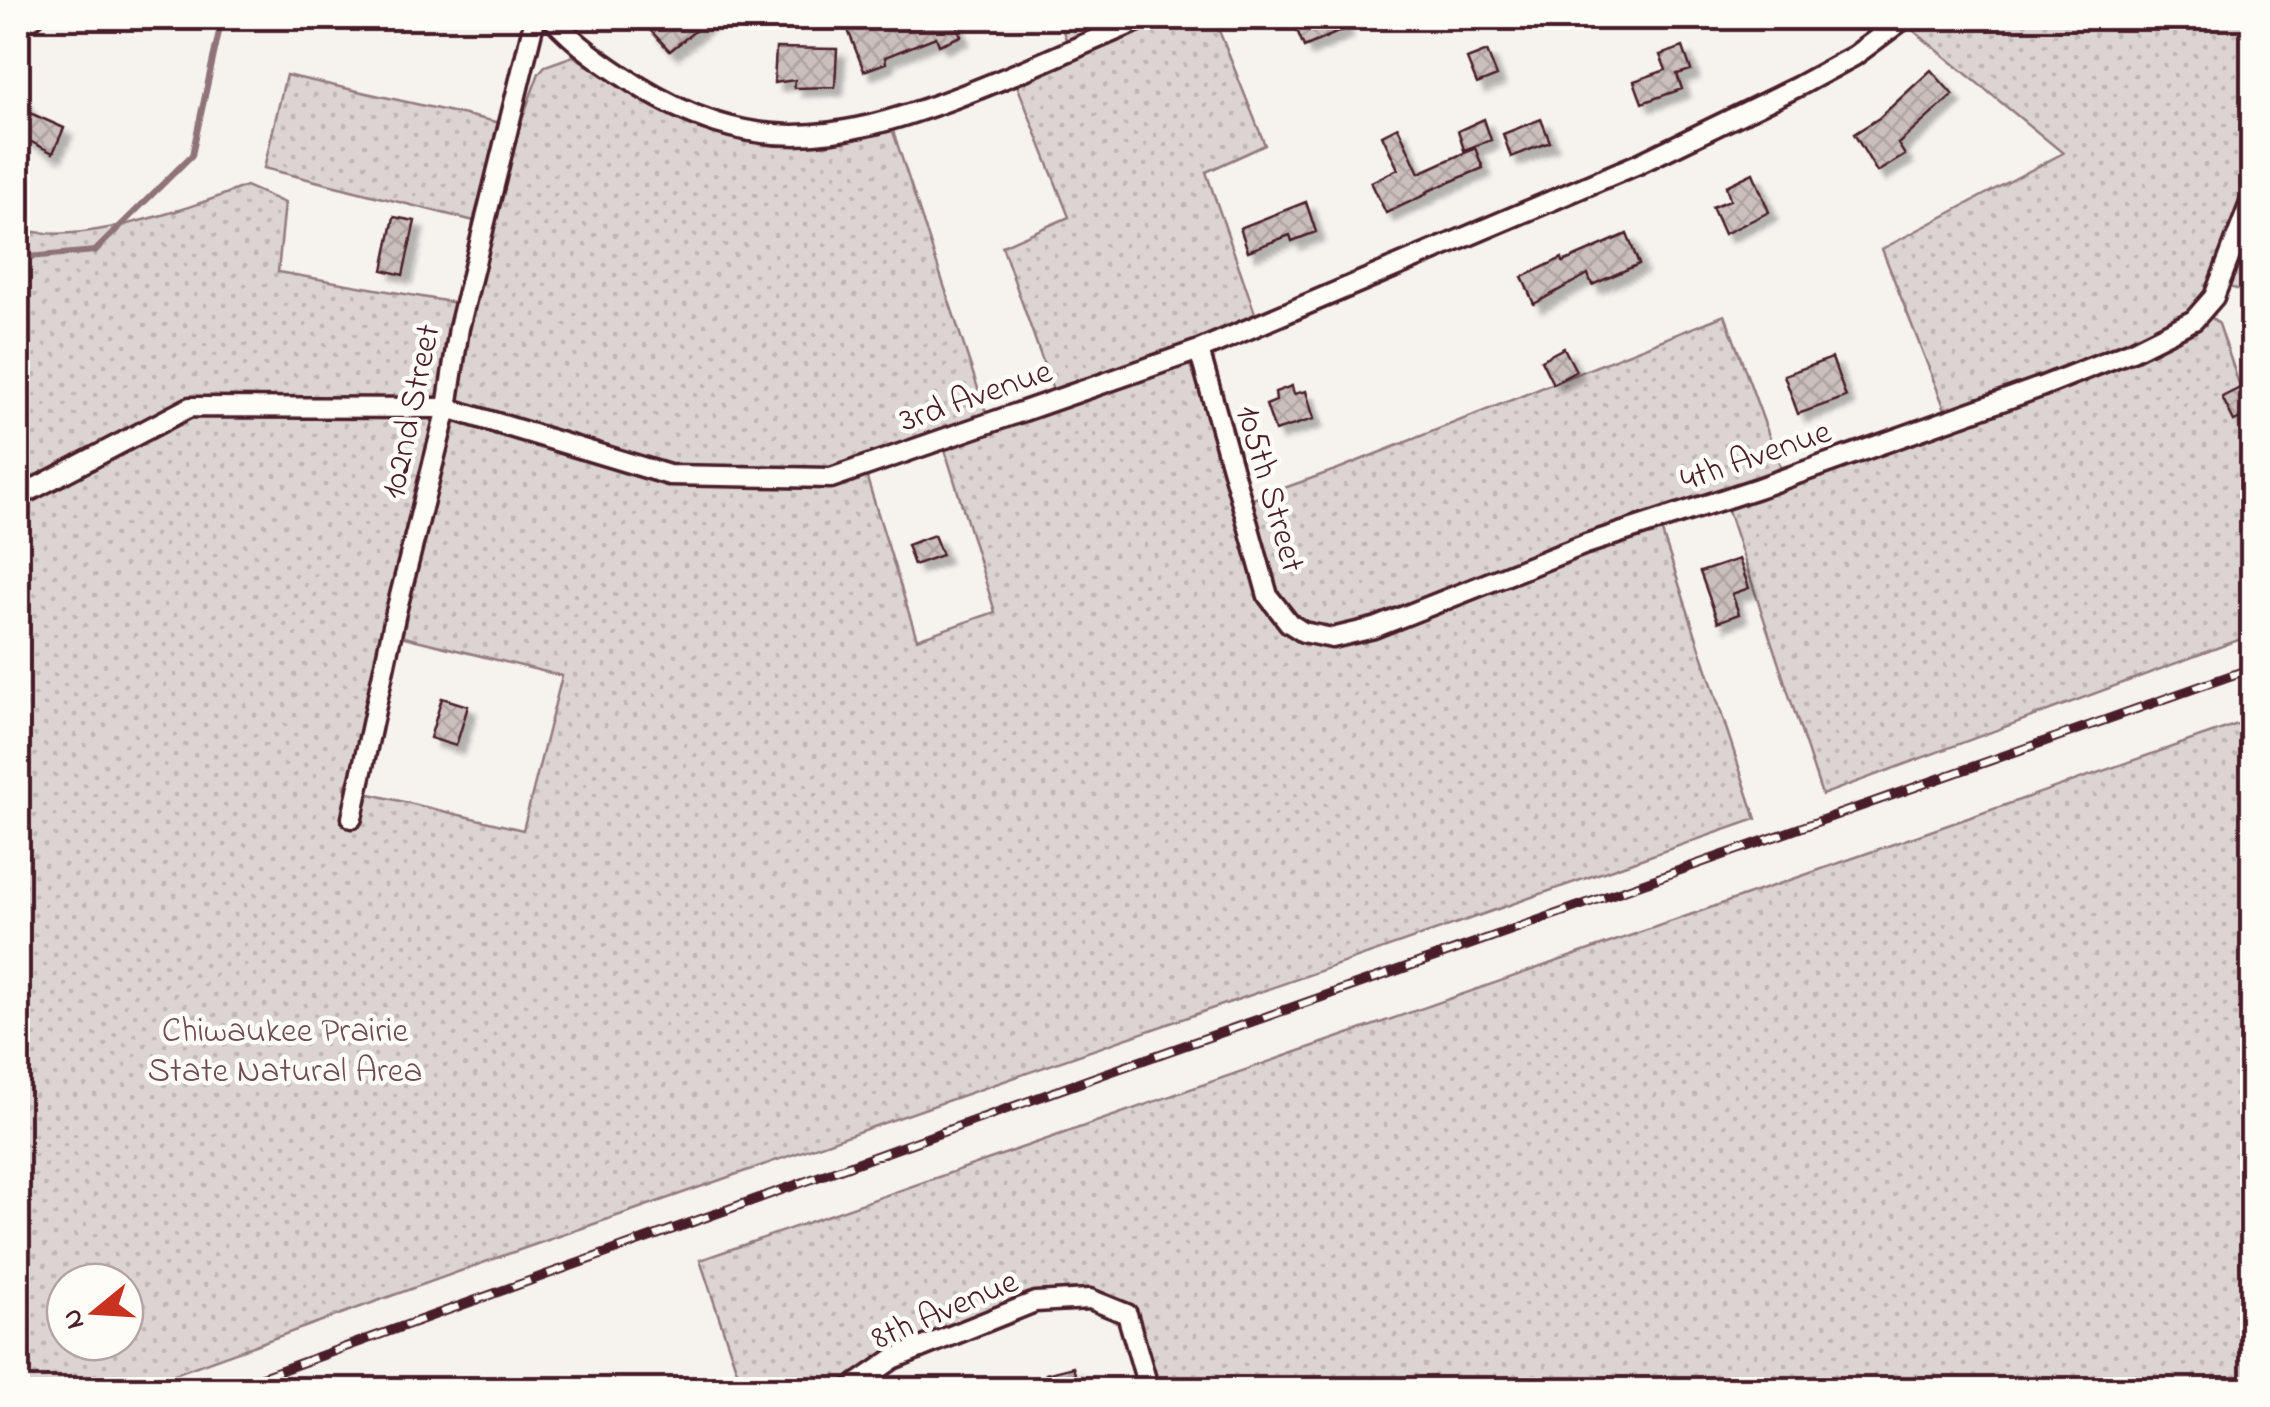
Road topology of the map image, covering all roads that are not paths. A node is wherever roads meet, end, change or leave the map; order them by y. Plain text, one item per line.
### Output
1 (33, 18) edge
2 (534, 18) edge
3 (552, 18) edge
4 (1146, 18) edge
5 (1905, 18) edge
6 (18, 22) edge
7 (2252, 198) edge
8 (1200, 350) junction
9 (447, 408) junction
10 (18, 497) edge
11 (1303, 632) joint
12 (352, 818) dead end
13 (848, 1390) edge
14 (1149, 1390) edge

1 - 6 street
2 - 9 street, 102nd Street
3 - 4 street
5 - 8 street, 3rd Avenue
7 - 11 street, 4th Avenue
8 - 9 street, 3rd Avenue
8 - 11 street, 105th Street
9 - 10 street, 3rd Avenue
9 - 12 street, 102nd Street
13 - 14 street, 8th Avenue

